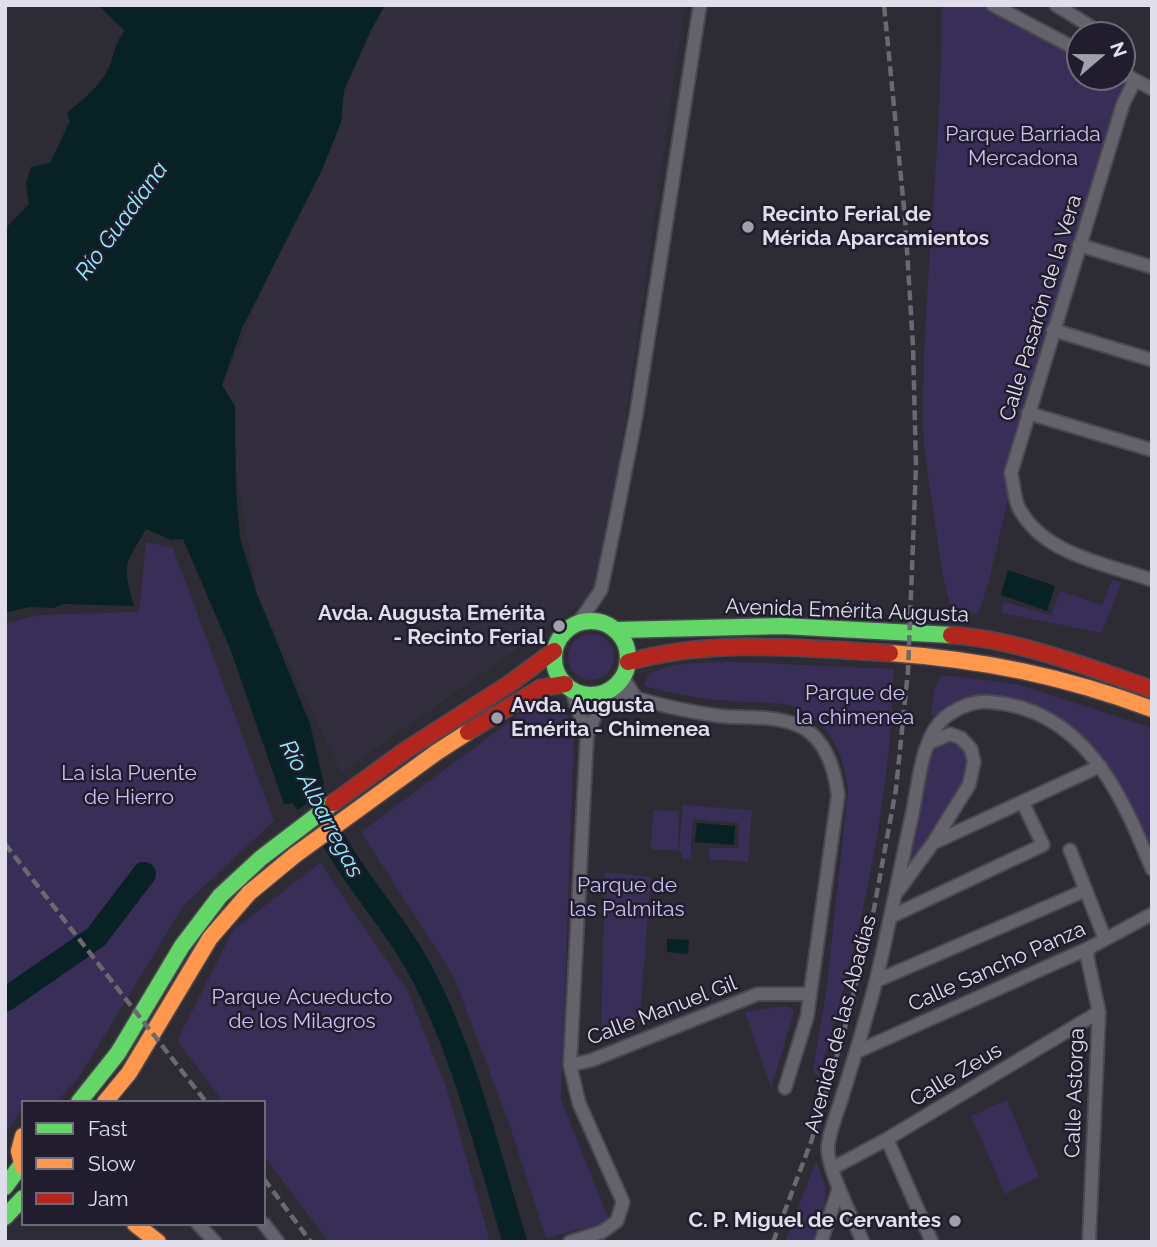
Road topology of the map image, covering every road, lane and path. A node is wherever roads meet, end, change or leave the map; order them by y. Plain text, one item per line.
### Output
1 (700, 5) edge
2 (993, 5) edge
3 (1056, 5) edge
4 (1082, 21) edge
5 (1066, 44) edge
6 (1136, 81) edge
7 (1152, 89) edge
8 (1130, 91) edge
9 (1079, 245) junction
10 (1152, 267) edge
11 (1053, 330) junction
12 (1152, 360) edge
13 (1028, 413) junction
14 (1152, 450) edge
15 (1152, 580) edge
16 (579, 622) junction
17 (617, 630) junction
18 (554, 651) junction
19 (626, 670) junction
20 (568, 687) junction
21 (1152, 689) edge
22 (607, 692) junction
23 (637, 699) junction
24 (1152, 709) edge
25 (587, 736) junction
26 (929, 743) junction
27 (1100, 766) junction
28 (1023, 803) junction
29 (933, 844) junction
30 (1070, 850) dead end
31 (1152, 869) edge
32 (1086, 890) junction
33 (895, 894) junction
34 (1152, 914) edge
35 (890, 917) junction
36 (1105, 939) junction
37 (1089, 948) junction
38 (876, 981) junction
39 (810, 994) junction
40 (1098, 1012) junction
41 (856, 1052) junction
42 (570, 1065) junction
43 (785, 1088) dead end
44 (81, 1100) edge
45 (107, 1100) edge
46 (887, 1139) junction
47 (21, 1140) edge
48 (21, 1159) edge
49 (21, 1167) edge
50 (833, 1168) junction
51 (5, 1187) edge
52 (839, 1188) junction
53 (21, 1200) edge
54 (5, 1217) edge
55 (138, 1226) edge
56 (266, 1226) edge
57 (158, 1242) edge
58 (278, 1242) edge
59 (570, 1242) edge
60 (821, 1242) edge
61 (863, 1242) edge
62 (932, 1242) edge
63 (1089, 1242) edge

1 - 16 street
2 - 5 street
3 - 4 street
6 - 7 street
8 - 9 street, Calle Pasarón de la Vera
9 - 10 street
9 - 11 street, Calle Pasarón de la Vera
11 - 12 street
11 - 13 street, Calle Pasarón de la Vera
13 - 14 street
13 - 15 street, Calle Pasarón de la Vera
16 - 17 main road
16 - 18 main road
17 - 19 main road
17 - 21 main road, Avenida Emérita Augusta
18 - 20 main road
18 - 44 main road
19 - 22 main road
19 - 23 street
19 - 24 main road, Avenida Emérita Augusta
20 - 22 main road
20 - 25 street
20 - 45 main road
22 - 23 street
22 - 25 street
23 - 39 street
25 - 42 street
26 - 27 street
26 - 29 street, Avenida de las Abadías
26 - 33 street, Avenida de las Abadías
27 - 28 street
27 - 31 street
28 - 29 street
28 - 35 street
29 - 33 street, Avenida de las Abadías
30 - 32 street
32 - 36 street
32 - 38 street
33 - 35 street, Avenida de las Abadías
34 - 36 street, Calle Sancho Panza
35 - 38 street, Avenida de las Abadías
36 - 37 street, Calle Sancho Panza
37 - 40 street, Calle Astorga
37 - 41 street, Calle Sancho Panza
38 - 41 street, Avenida de las Abadías
39 - 42 street, Calle Manuel Gil
39 - 43 street
40 - 46 street, Calle Zeus
40 - 63 street, Calle Astorga
41 - 50 street, Avenida de las Abadías
42 - 59 street
46 - 50 street, Calle Zeus
46 - 62 street
47 - 48 main road
49 - 51 main road
50 - 52 street, Avenida de las Abadías
52 - 60 street
52 - 61 street, Avenida de las Abadías
53 - 54 main road
55 - 57 main road
56 - 58 street

